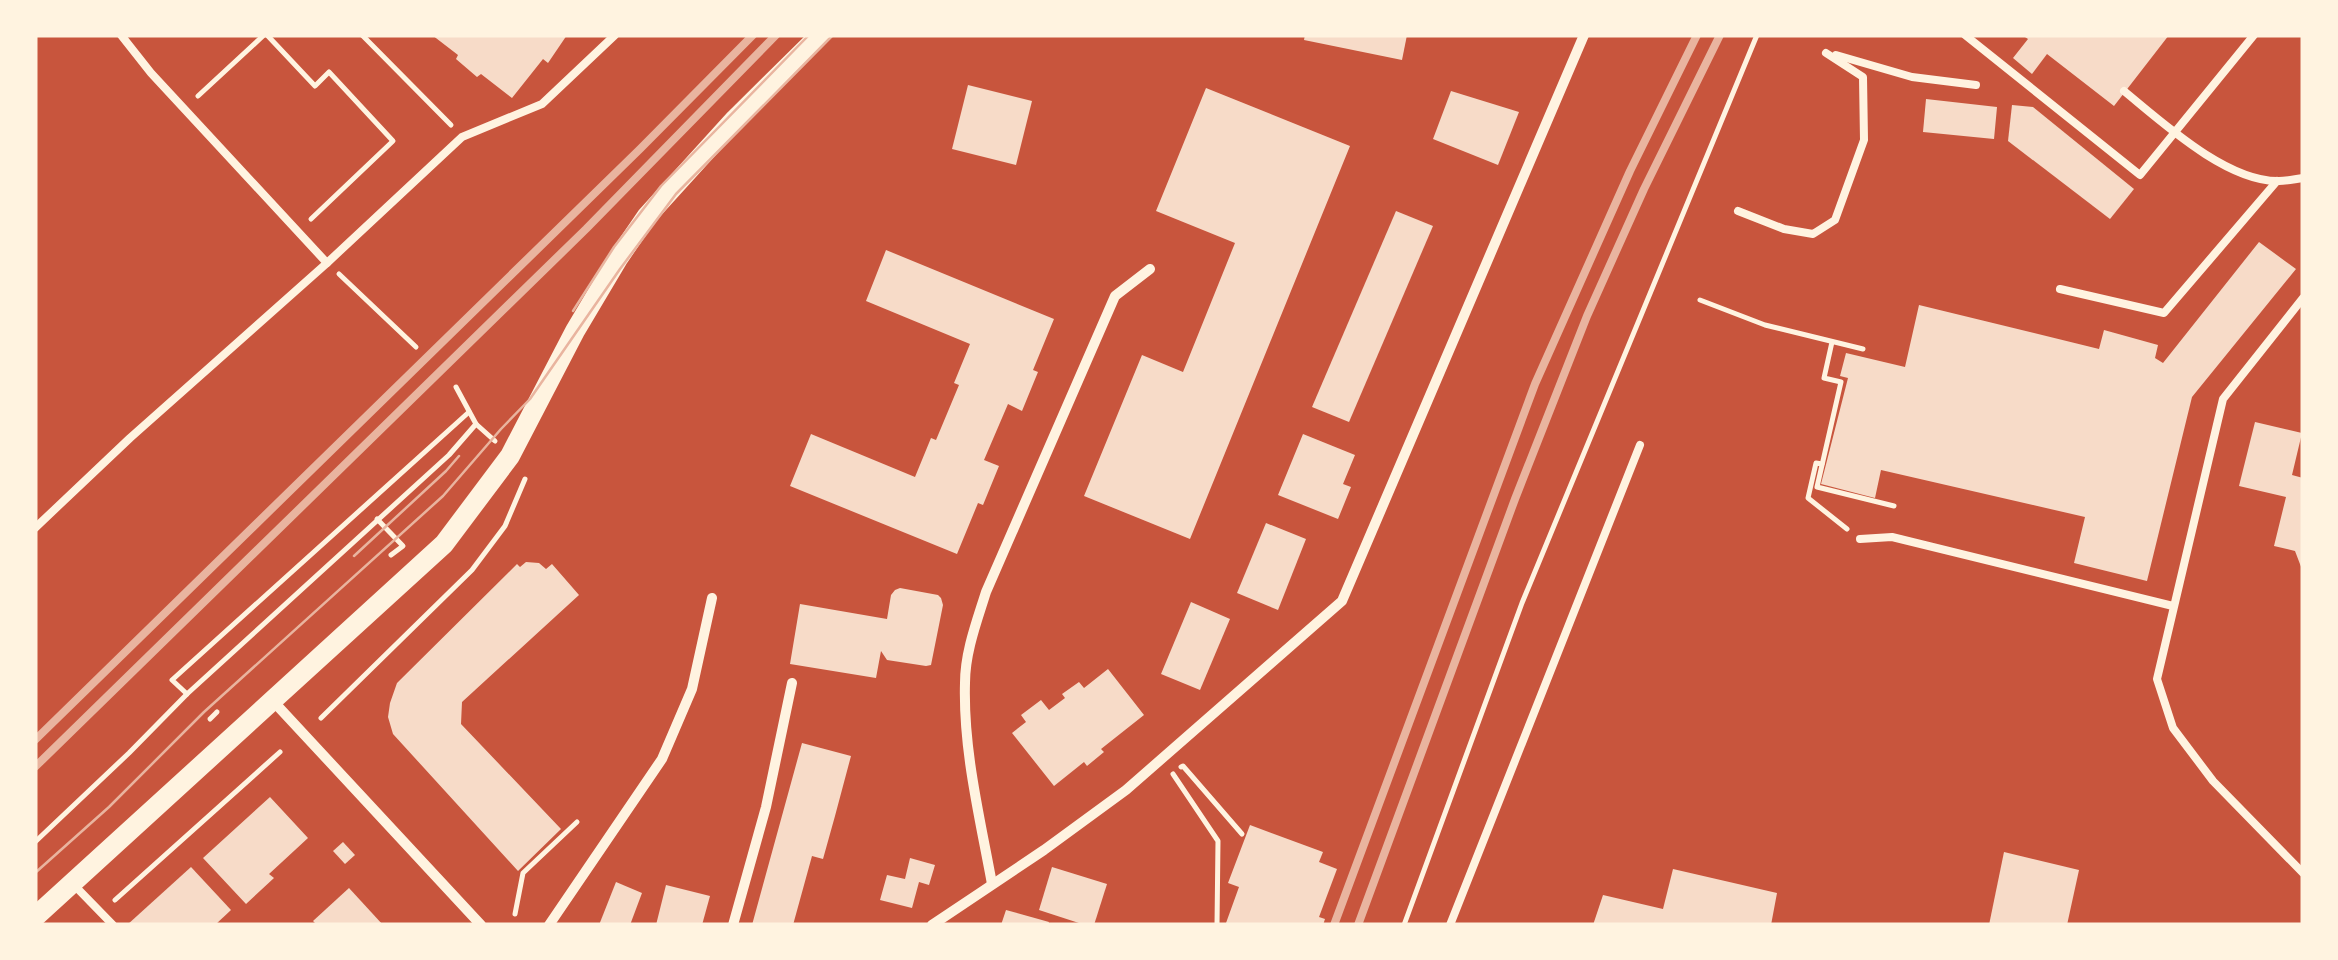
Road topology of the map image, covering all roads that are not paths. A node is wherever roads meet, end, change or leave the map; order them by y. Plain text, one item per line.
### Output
1 (122, 35) edge
2 (615, 35) edge
3 (820, 35) edge
4 (1584, 35) edge
5 (1965, 35) edge
6 (2254, 35) edge
7 (1976, 85) dead end
8 (2124, 91) dead end
9 (2303, 178) edge
10 (2277, 182) junction
11 (1738, 211) dead end
12 (327, 262) junction
13 (1150, 269) dead end
14 (2060, 288) dead end
15 (2303, 298) edge
16 (1640, 445) dead end
17 (35, 528) edge
18 (1860, 539) road end
19 (712, 598) dead end
20 (2172, 606) junction
21 (792, 683) dead end
22 (273, 701) junction
23 (2303, 872) edge
24 (72, 883) junction
25 (992, 884) junction
26 (35, 917) edge
27 (113, 925) edge
28 (481, 925) edge
29 (549, 925) edge
30 (733, 925) edge
31 (932, 925) edge
32 (1450, 925) edge

1 - 12 lane
2 - 12 lane
3 - 22 main road
4 - 25 street
5 - 6 lane
7 - 11 lane
8 - 10 lane
9 - 10 lane
10 - 14 lane
12 - 17 lane
13 - 25 street
15 - 20 lane
16 - 32 lane
18 - 20 lane
19 - 29 street
20 - 23 lane
21 - 30 street
22 - 24 main road
22 - 28 street
24 - 26 main road
24 - 27 lane
25 - 31 street

